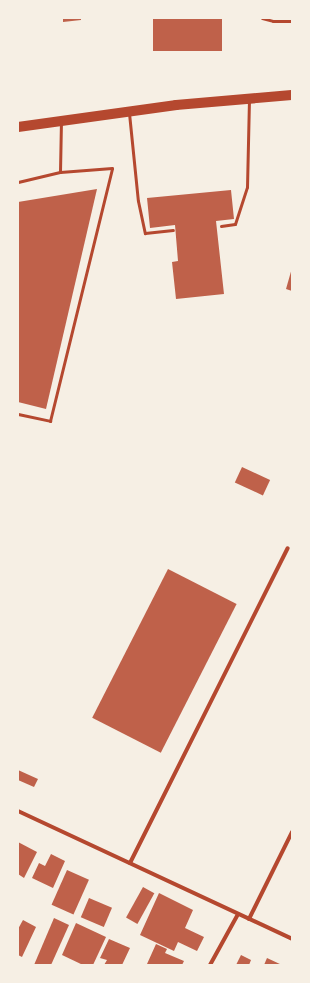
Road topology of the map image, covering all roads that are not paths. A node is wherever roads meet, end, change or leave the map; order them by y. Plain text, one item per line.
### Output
1 (262, 18) edge
2 (292, 21) edge
3 (292, 95) edge
4 (249, 98) junction
5 (128, 111) junction
6 (61, 120) junction
7 (18, 127) edge
8 (60, 172) junction
9 (18, 182) edge
10 (221, 226) dead end
11 (174, 230) dead end
12 (18, 414) edge
13 (288, 548) dead end
14 (18, 811) edge
15 (292, 832) edge
16 (130, 863) junction
17 (238, 914) junction
18 (249, 919) junction
19 (292, 939) edge
20 (210, 965) edge

1 - 2 lane
3 - 4 main road
4 - 5 main road
4 - 10 lane
5 - 6 main road
5 - 11 lane
6 - 7 main road
6 - 8 lane
8 - 9 lane
8 - 12 lane
13 - 16 street
14 - 16 street
15 - 18 street
16 - 17 street
17 - 18 street
17 - 20 street
18 - 19 street

